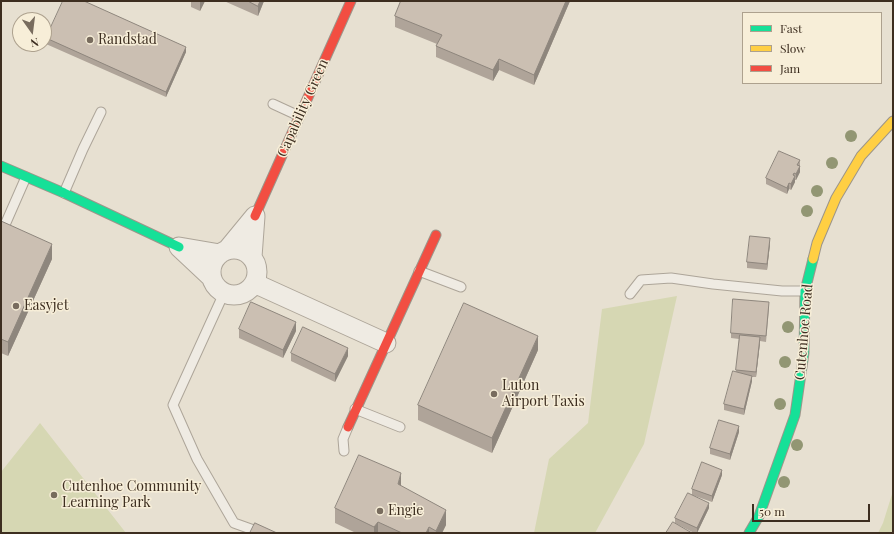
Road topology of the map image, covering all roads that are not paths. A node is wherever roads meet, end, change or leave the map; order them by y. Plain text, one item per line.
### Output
1 (351, 1) edge
2 (273, 104) dead end
3 (101, 112) dead end
4 (299, 116) junction
5 (893, 122) edge
6 (1, 166) edge
7 (26, 177) junction
8 (64, 193) junction
9 (255, 216) junction
10 (1, 234) edge
11 (436, 235) dead end
12 (178, 247) junction
13 (223, 252) junction
14 (252, 257) junction
15 (419, 271) junction
16 (211, 277) junction
17 (254, 283) junction
18 (461, 287) dead end
19 (805, 291) junction
20 (224, 293) junction
21 (630, 294) dead end
22 (386, 343) junction
23 (356, 409) junction
24 (348, 427) joint
25 (400, 427) dead end
26 (344, 451) dead end
27 (262, 533) edge
28 (749, 533) edge

1 - 4 street, Capability Green
2 - 4 lane
3 - 8 lane
4 - 9 street, Capability Green
5 - 19 street, Cutenhoe Road
6 - 7 street
7 - 8 street
7 - 10 lane
8 - 12 street
9 - 13 street
9 - 14 street
11 - 15 street
12 - 13 street
12 - 16 street
13 - 14 street
13 - 16 street
14 - 17 street
15 - 18 lane
15 - 22 street
16 - 20 street
17 - 20 street
17 - 22 street
19 - 21 lane
19 - 28 street, Cutenhoe Road
20 - 27 lane
22 - 23 street
23 - 24 street
23 - 25 lane
24 - 26 lane

